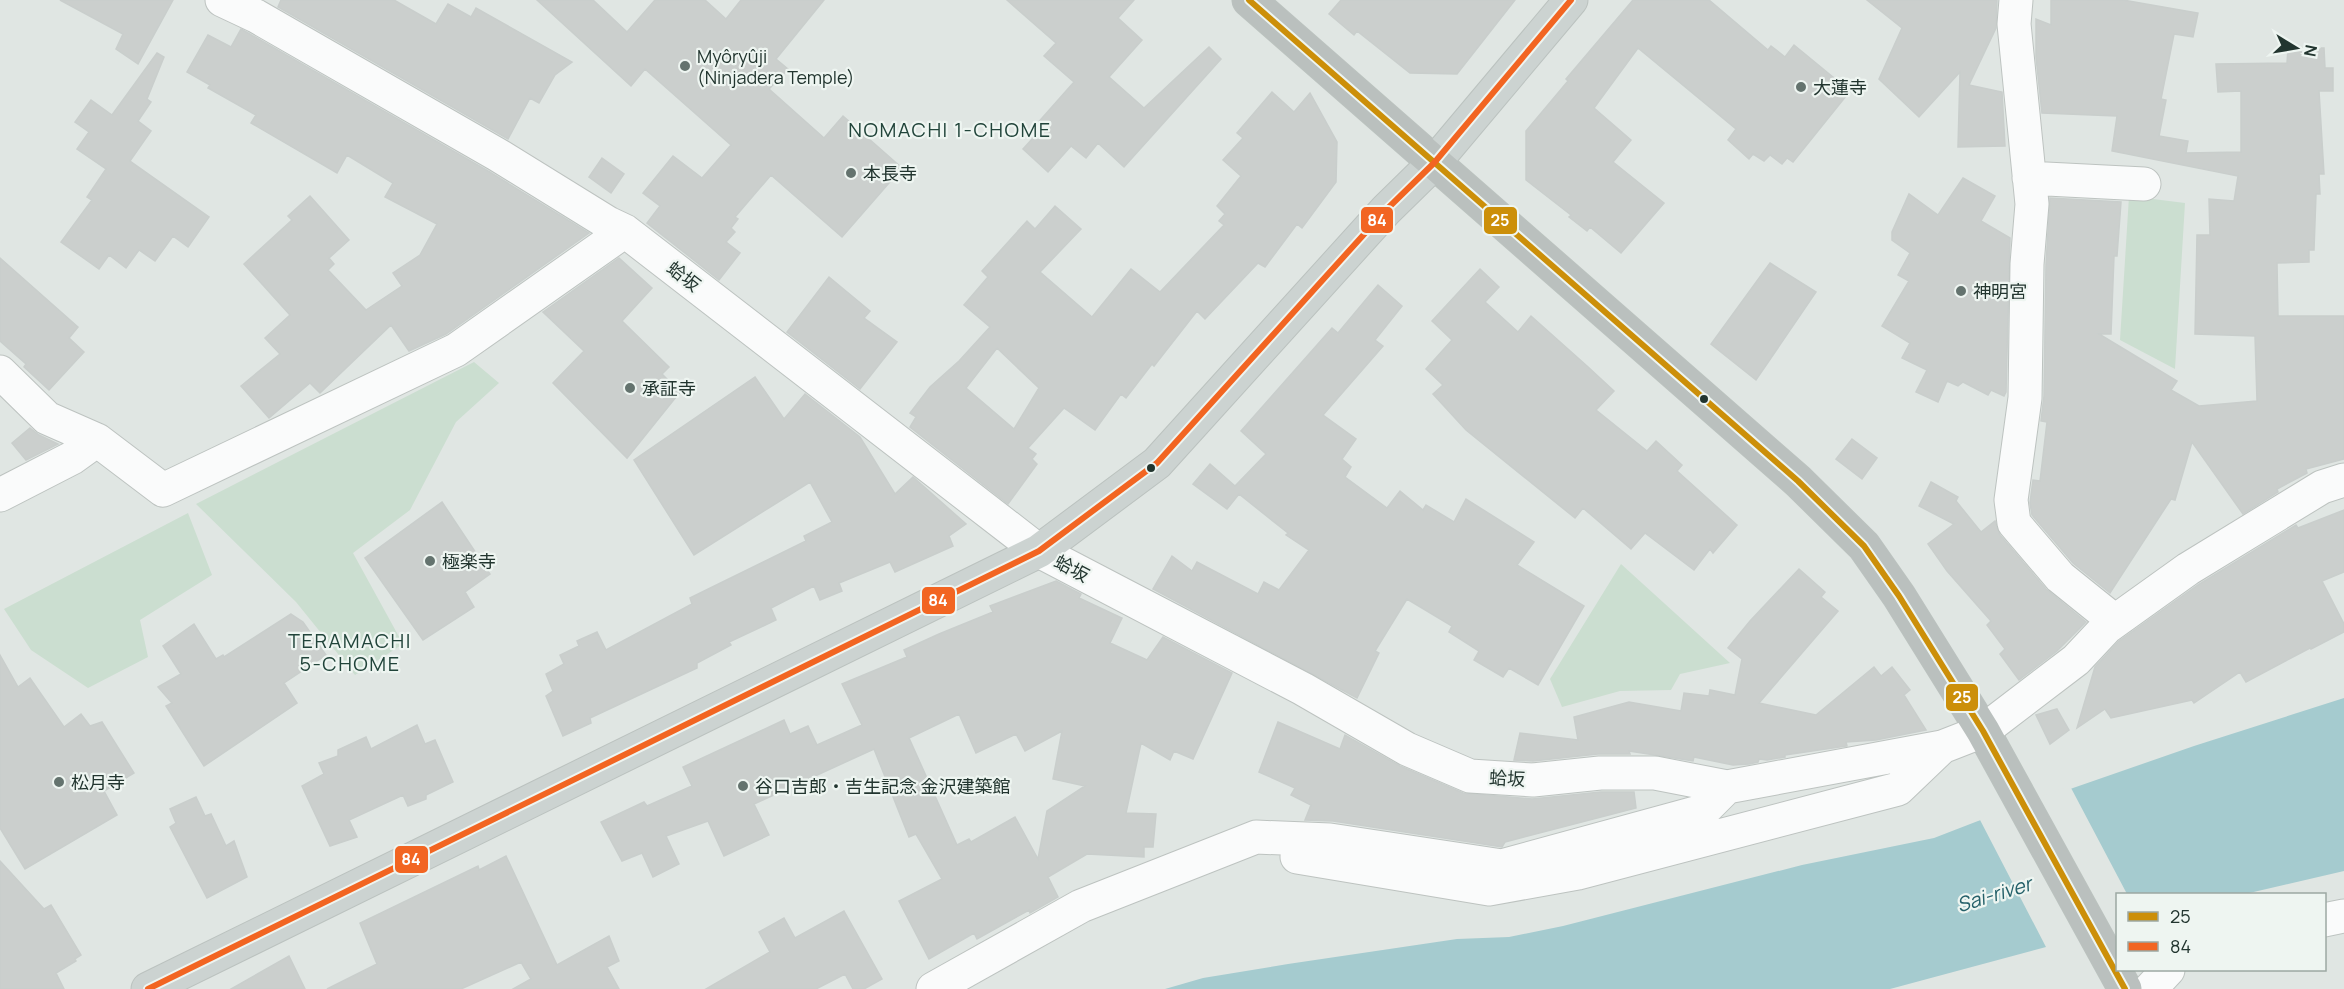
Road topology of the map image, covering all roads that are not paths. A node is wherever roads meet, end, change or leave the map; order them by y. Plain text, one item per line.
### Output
1 (222, 0) edge
2 (1249, 0) edge
3 (1571, 0) edge
4 (2016, 0) edge
5 (1434, 163) junction
6 (2029, 178) junction
7 (2144, 184) dead end
8 (625, 231) junction
9 (0, 372) edge
10 (97, 440) junction
11 (2344, 480) edge
12 (0, 495) edge
13 (1039, 551) junction
14 (2107, 627) junction
15 (1987, 738) junction
16 (1942, 747) junction
17 (1727, 787) junction
18 (1257, 837) junction
19 (2344, 916) edge
20 (2326, 920) edge
21 (2116, 959) edge
22 (2123, 971) edge
23 (2164, 971) edge
24 (2133, 988) edge
25 (148, 989) edge
26 (933, 989) edge

1 - 8 street, 蛤坂
2 - 5 highway
3 - 5 main road
4 - 6 street
5 - 13 main road
5 - 15 highway
6 - 7 street
6 - 14 street
8 - 10 street
8 - 13 street, 蛤坂
9 - 10 street
10 - 12 street
11 - 14 street
13 - 17 street, 蛤坂
13 - 25 main road
14 - 15 street
15 - 16 street
15 - 21 highway
16 - 17 street
16 - 18 street
17 - 18 street
18 - 26 street
19 - 20 street
22 - 24 highway
23 - 24 street

